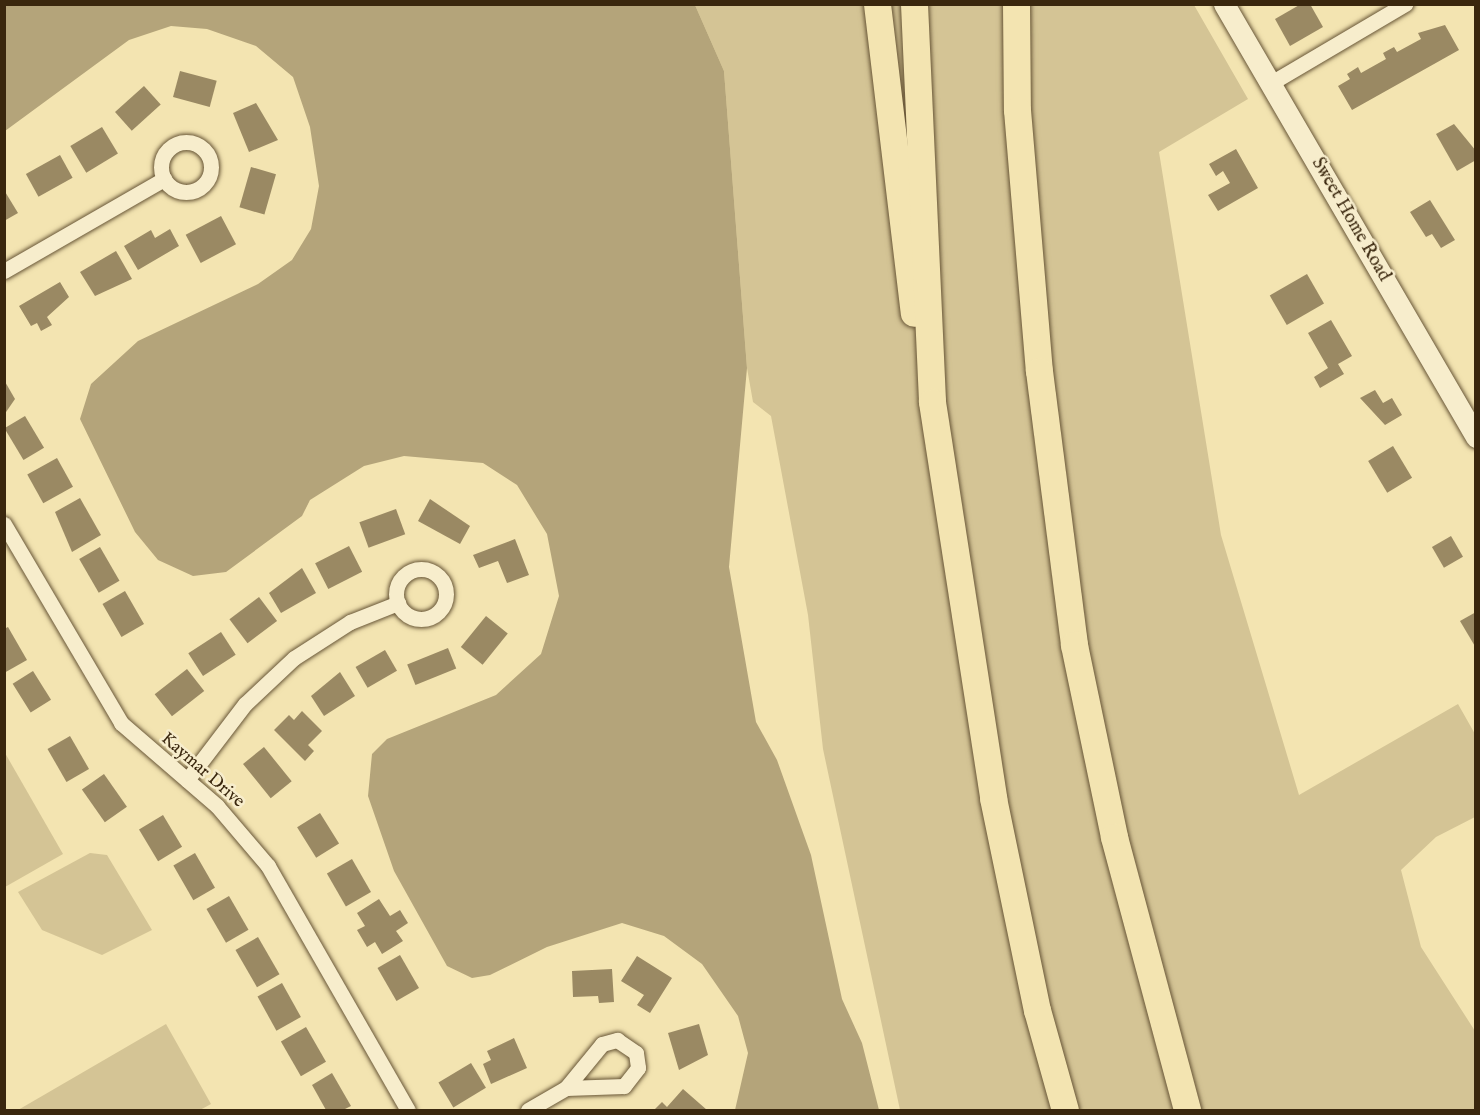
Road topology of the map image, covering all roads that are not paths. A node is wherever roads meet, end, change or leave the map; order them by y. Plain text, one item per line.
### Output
1 (877, 4) edge
2 (914, 4) edge
3 (1016, 4) edge
4 (1224, 4) edge
5 (1405, 4) edge
6 (1271, 82) junction
7 (164, 179) dead end
8 (4, 271) edge
9 (932, 402) junction
10 (1476, 437) edge
11 (4, 524) edge
12 (398, 603) dead end
13 (187, 780) junction
14 (566, 1088) junction
15 (408, 1110) edge
16 (528, 1110) edge
17 (1065, 1110) edge
18 (1187, 1110) edge

1 - 9 highway
2 - 9 highway
3 - 18 highway
4 - 6 main road, Sweet Home Road
5 - 6 street
6 - 10 main road, Sweet Home Road
7 - 8 street
9 - 17 highway
11 - 13 street, Kaymar Drive
12 - 13 street
13 - 15 street, Kaymar Drive
14 - 14 street
14 - 16 street

